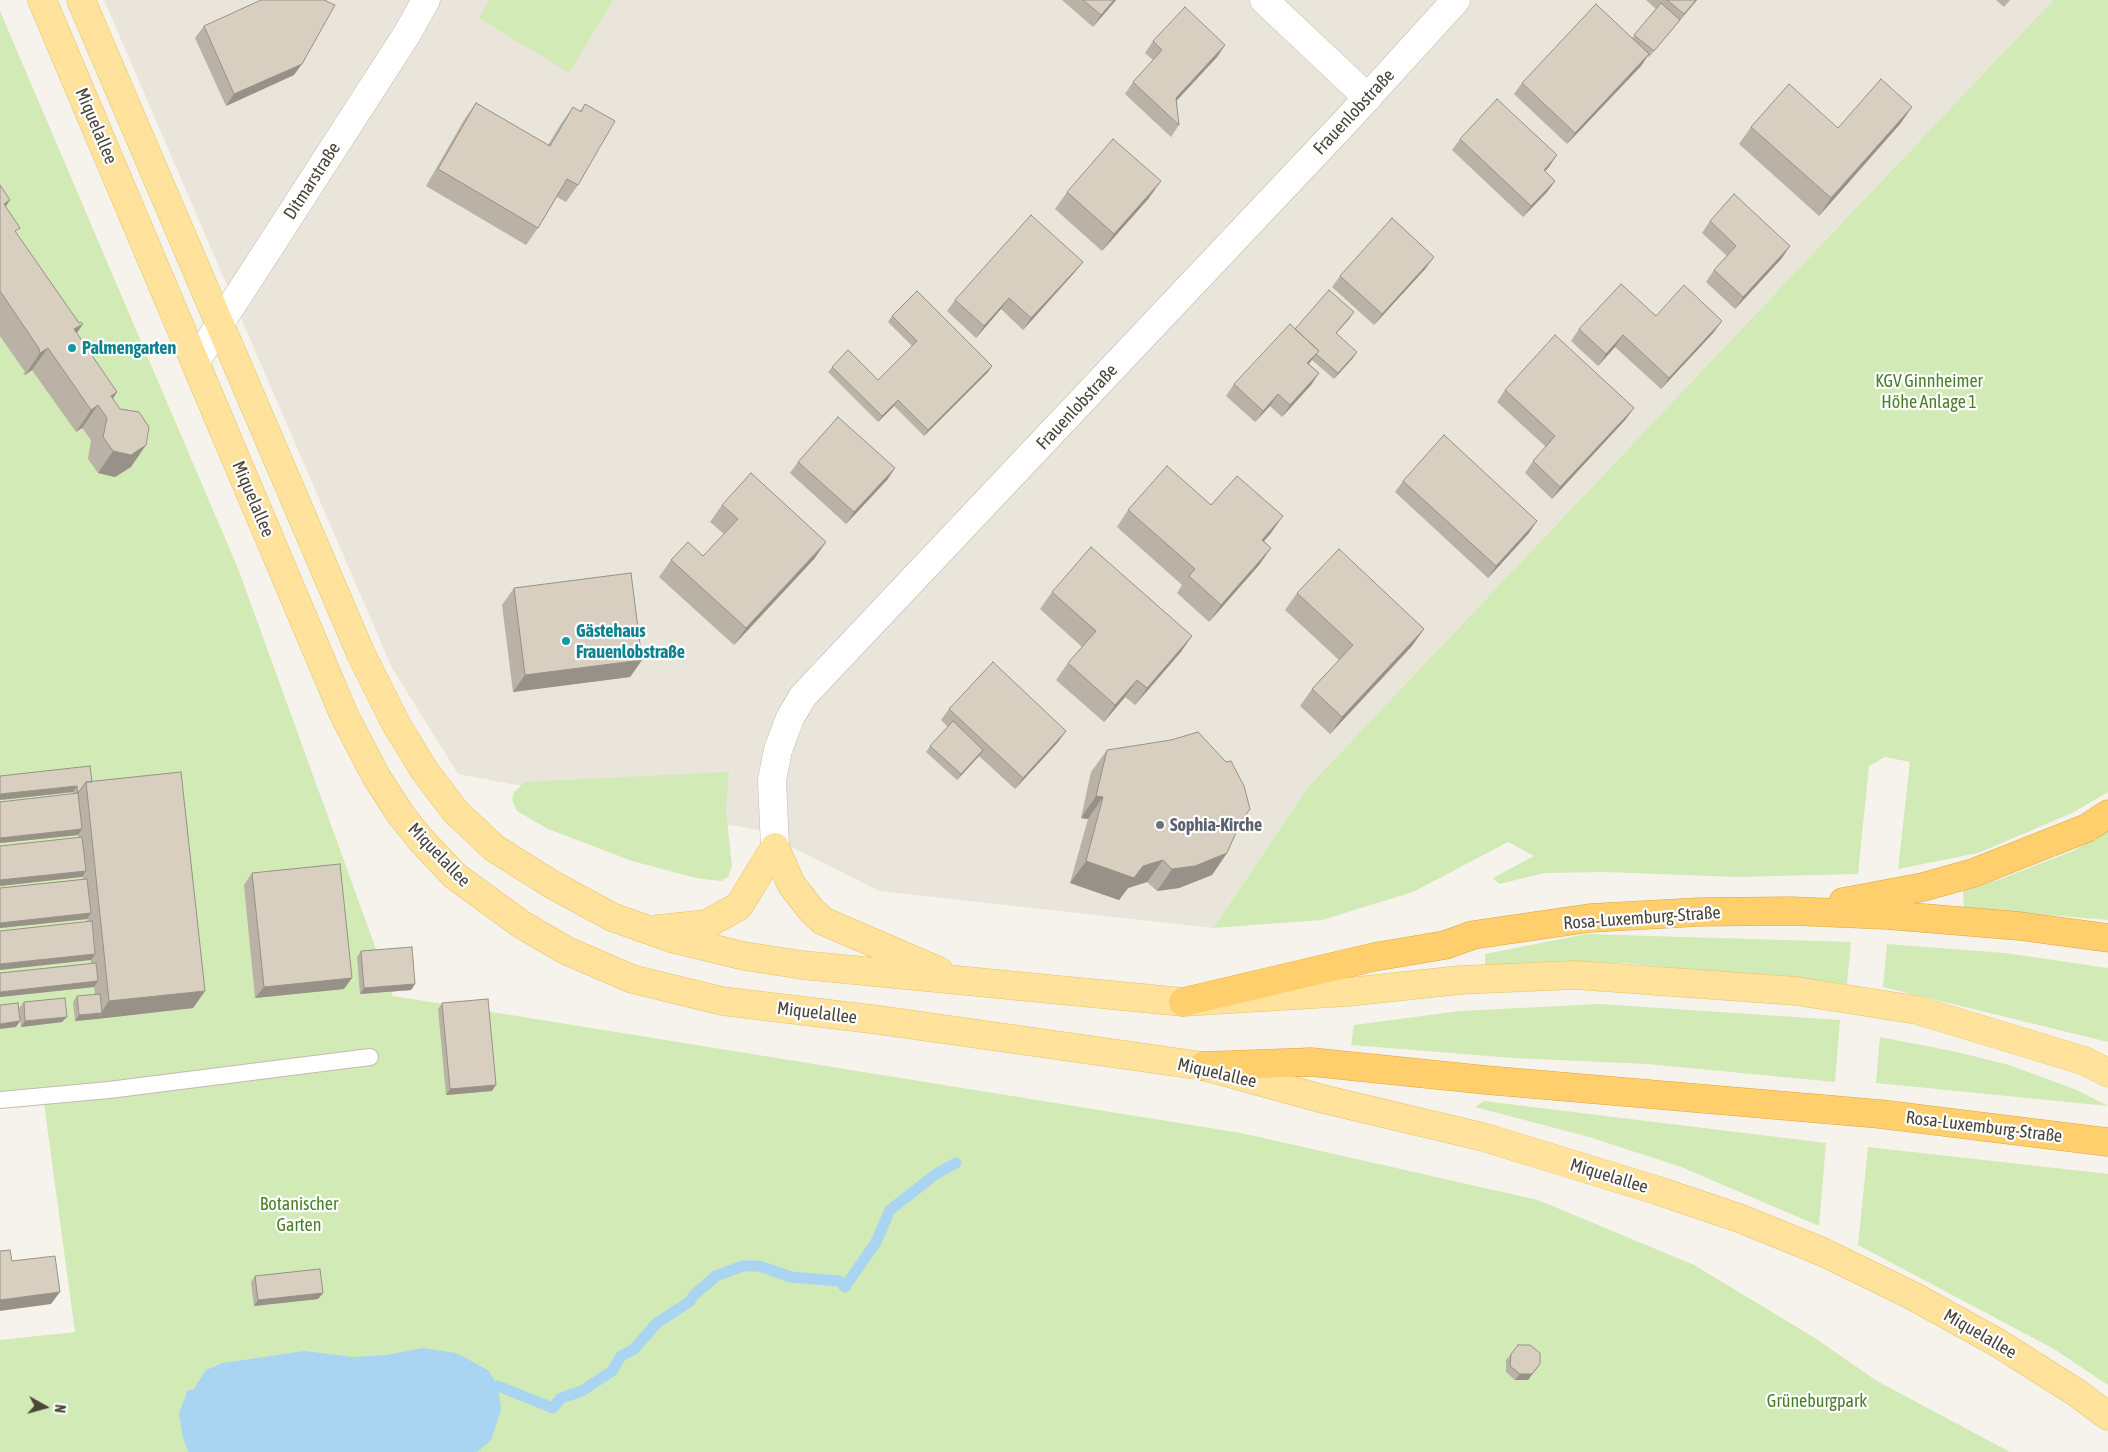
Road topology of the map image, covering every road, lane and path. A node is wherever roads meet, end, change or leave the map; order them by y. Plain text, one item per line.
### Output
1 (42, 0) edge
2 (81, 0) edge
3 (426, 0) edge
4 (1264, 0) edge
5 (1456, 0) edge
6 (1368, 98) junction
7 (219, 324) junction
8 (196, 361) junction
9 (2108, 814) edge
10 (775, 847) junction
11 (1792, 911) junction
12 (649, 931) junction
13 (2108, 938) edge
14 (963, 982) junction
15 (1184, 1002) junction
16 (370, 1057) dead end
17 (1203, 1066) junction
18 (2108, 1073) edge
19 (0, 1100) edge
20 (2108, 1142) edge
21 (2108, 1416) edge

1 - 8 main road, Miquelallee
2 - 7 main road, Miquelallee
3 - 7 street, Ditmarstraße
4 - 6 street
5 - 6 street, Frauenlobstraße
6 - 10 street, Frauenlobstraße
7 - 8 street, Ditmarstraße
7 - 12 main road, Miquelallee
8 - 17 main road, Miquelallee
9 - 11 highway
10 - 12 main road
10 - 14 main road
11 - 13 highway, Rosa-Luxemburg-Straße
11 - 15 highway, Rosa-Luxemburg-Straße
12 - 14 main road, Miquelallee
14 - 15 main road, Miquelallee
15 - 18 main road, Miquelallee
16 - 19 lane
17 - 20 highway, Rosa-Luxemburg-Straße
17 - 21 main road, Miquelallee

